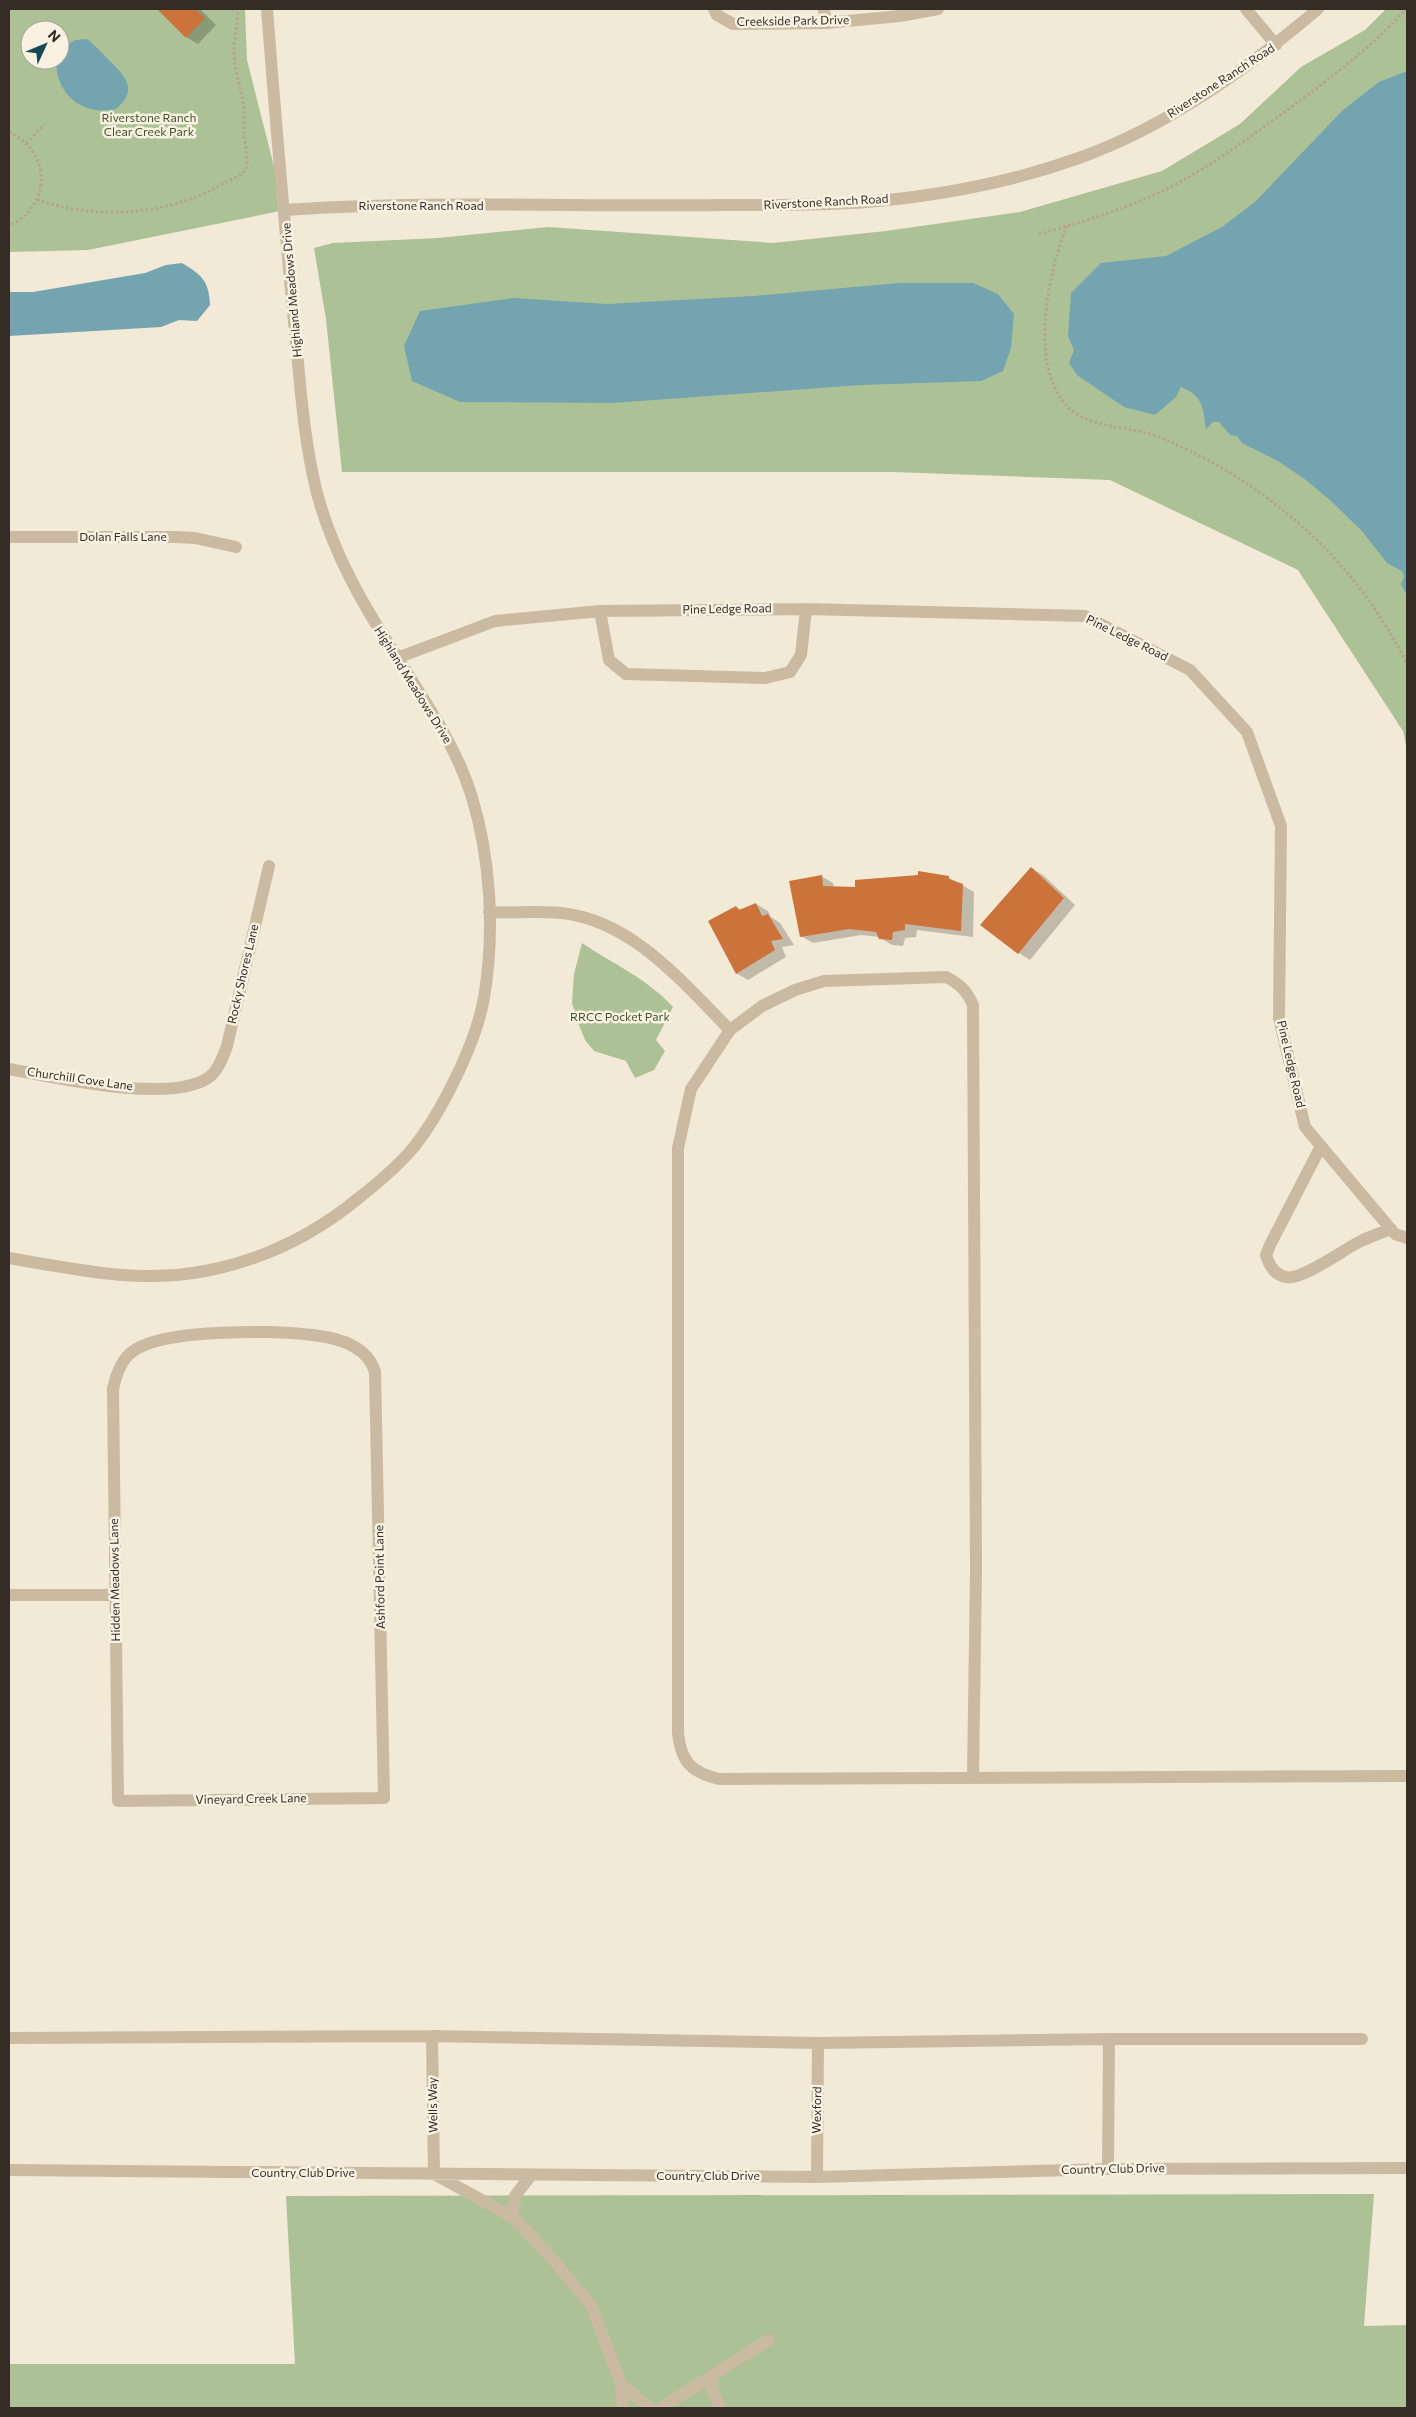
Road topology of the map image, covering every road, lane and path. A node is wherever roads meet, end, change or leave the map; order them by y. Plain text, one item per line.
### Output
1 (238, 9) edge
2 (267, 9) edge
3 (714, 9) edge
4 (824, 9) edge
5 (938, 9) edge
6 (1246, 9) edge
7 (1318, 9) edge
8 (1406, 9) edge
9 (1303, 14) edge
10 (826, 23) junction
11 (1276, 45) junction
12 (44, 125) dead end
13 (9, 132) edge
14 (26, 143) junction
15 (37, 200) junction
16 (285, 210) junction
17 (9, 226) edge
18 (1067, 226) junction
19 (1039, 234) dead end
20 (9, 537) edge
21 (236, 547) dead end
22 (806, 609) junction
23 (600, 611) junction
24 (398, 658) junction
25 (1407, 664) edge
26 (268, 866) dead end
27 (489, 912) junction
28 (730, 1030) junction
29 (9, 1069) edge
30 (209, 1077) joint
31 (1321, 1146) junction
32 (1391, 1229) junction
33 (1407, 1238) edge
34 (9, 1258) edge
35 (124, 1361) joint
36 (9, 1595) edge
37 (115, 1595) junction
38 (1407, 1776) edge
39 (973, 1778) junction
40 (384, 1798) joint
41 (118, 1801) joint
42 (432, 2036) junction
43 (9, 2038) edge
44 (1109, 2039) junction
45 (1362, 2039) dead end
46 (818, 2043) junction
47 (1108, 2168) junction
48 (1407, 2168) edge
49 (9, 2170) edge
50 (434, 2174) junction
51 (531, 2174) junction
52 (817, 2177) junction
53 (513, 2217) junction
54 (768, 2340) dead end
55 (712, 2376) junction
56 (622, 2384) junction
57 (623, 2408) edge
58 (650, 2408) edge
59 (660, 2408) edge
60 (720, 2408) edge

1 - 15 path
2 - 16 street, Highland Meadows Drive
3 - 10 street, Creekside Park Drive
4 - 10 street
5 - 10 street, Creekside Park Drive
6 - 11 street
7 - 9 street, Riverstone Ranch Road
8 - 18 path
9 - 11 street, Riverstone Ranch Road
11 - 16 street, Riverstone Ranch Road
12 - 14 path
13 - 14 path
14 - 15 path
15 - 17 path
16 - 24 street, Highland Meadows Drive
18 - 19 path
18 - 25 path
20 - 21 street, Dolan Falls Lane
22 - 23 street, Pine Ledge Road
22 - 23 street
22 - 31 street, Pine Ledge Road
23 - 24 street, Pine Ledge Road
24 - 27 street, Highland Meadows Drive
26 - 30 street, Rocky Shores Lane
27 - 28 street
27 - 34 street, Highland Meadows Drive
28 - 39 street
28 - 39 street
29 - 30 street, Churchill Cove Lane
31 - 32 street, Pine Ledge Road
31 - 32 street
32 - 33 street, Pine Ledge Road
35 - 37 street, Hidden Meadows Lane
35 - 40 street, Ashford Point Lane
36 - 37 street
37 - 41 street, Hidden Meadows Lane
38 - 39 street
40 - 41 street, Vineyard Creek Lane
42 - 43 street
42 - 46 street
42 - 50 street, Wells Way
44 - 45 street
44 - 46 street
44 - 47 street
46 - 52 street, Wexford
47 - 48 street, Country Club Drive
47 - 52 street, Country Club Drive
49 - 50 street, Country Club Drive
50 - 51 street, Country Club Drive
50 - 53 street
51 - 52 street, Country Club Drive
51 - 53 street
53 - 56 street
54 - 55 street
55 - 59 street
55 - 60 street
56 - 57 street
56 - 58 street

